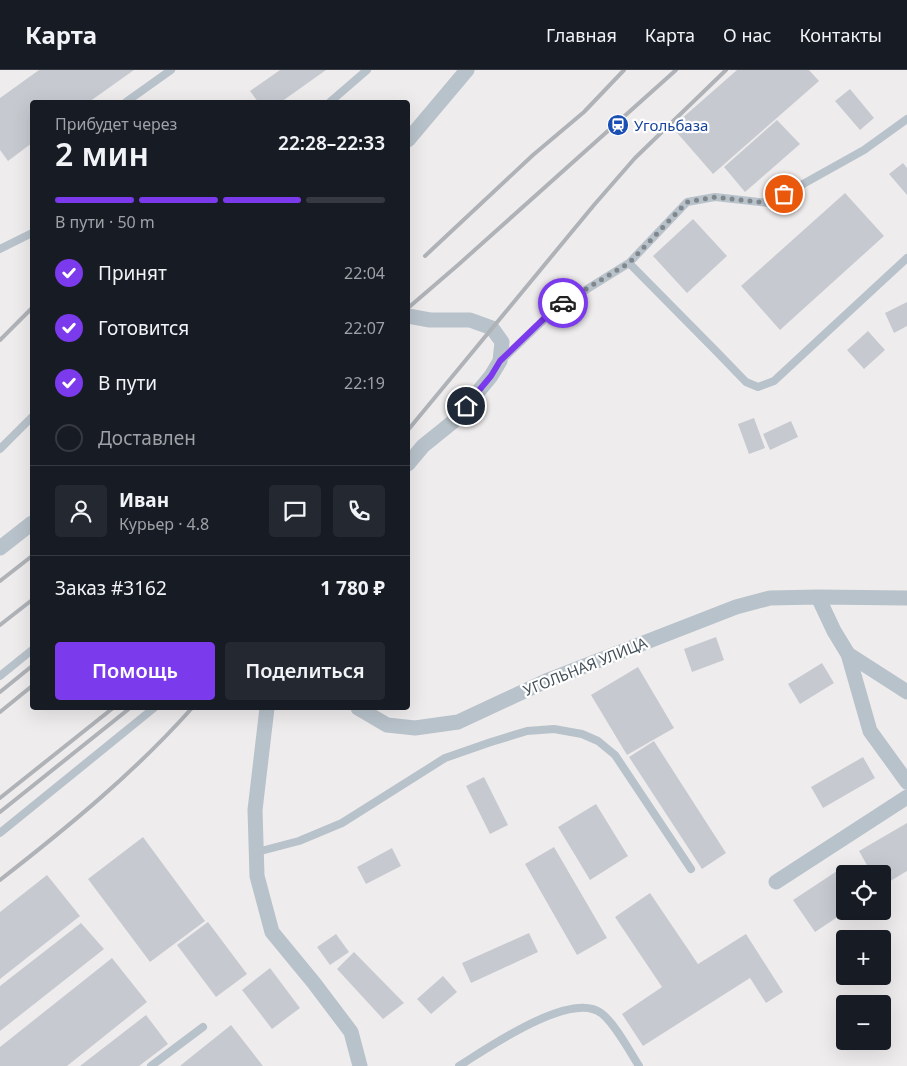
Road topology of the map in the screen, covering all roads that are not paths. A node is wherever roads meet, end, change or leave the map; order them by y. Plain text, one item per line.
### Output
1 (171, 70) edge
2 (367, 70) edge
3 (461, 74) edge
4 (129, 100) edge
5 (332, 100) edge
6 (907, 119) edge
7 (410, 138) edge
8 (30, 234) edge
9 (0, 249) edge
10 (907, 258) edge
11 (629, 263) junction
12 (410, 316) edge
13 (500, 361) junction
14 (30, 419) edge
15 (0, 449) edge
16 (410, 462) edge
17 (30, 525) edge
18 (0, 548) edge
19 (818, 597) junction
20 (907, 598) edge
21 (30, 652) edge
22 (848, 654) junction
23 (0, 676) edge
24 (907, 692) edge
25 (152, 710) edge
26 (267, 710) edge
27 (361, 710) edge
28 (907, 782) edge
29 (907, 797) edge
30 (0, 833) edge
31 (257, 852) junction
32 (691, 869) dead end
33 (776, 882) dead end
34 (203, 1027) dead end
35 (151, 1066) edge
36 (360, 1066) edge
37 (459, 1066) edge
38 (639, 1066) edge

1 - 4 lane
2 - 5 lane
3 - 7 street
6 - 11 lane
8 - 9 lane
10 - 11 lane
11 - 13 lane
12 - 13 street
13 - 16 street
14 - 15 lane
17 - 18 street
19 - 20 street, УГОЛЬНАЯ УЛИЦА
19 - 22 street
19 - 27 street, УГОЛЬНАЯ УЛИЦА
21 - 23 lane
22 - 24 street
22 - 28 street
25 - 30 lane
26 - 31 street
29 - 33 street
31 - 32 lane
31 - 36 street
34 - 35 lane
37 - 38 lane

